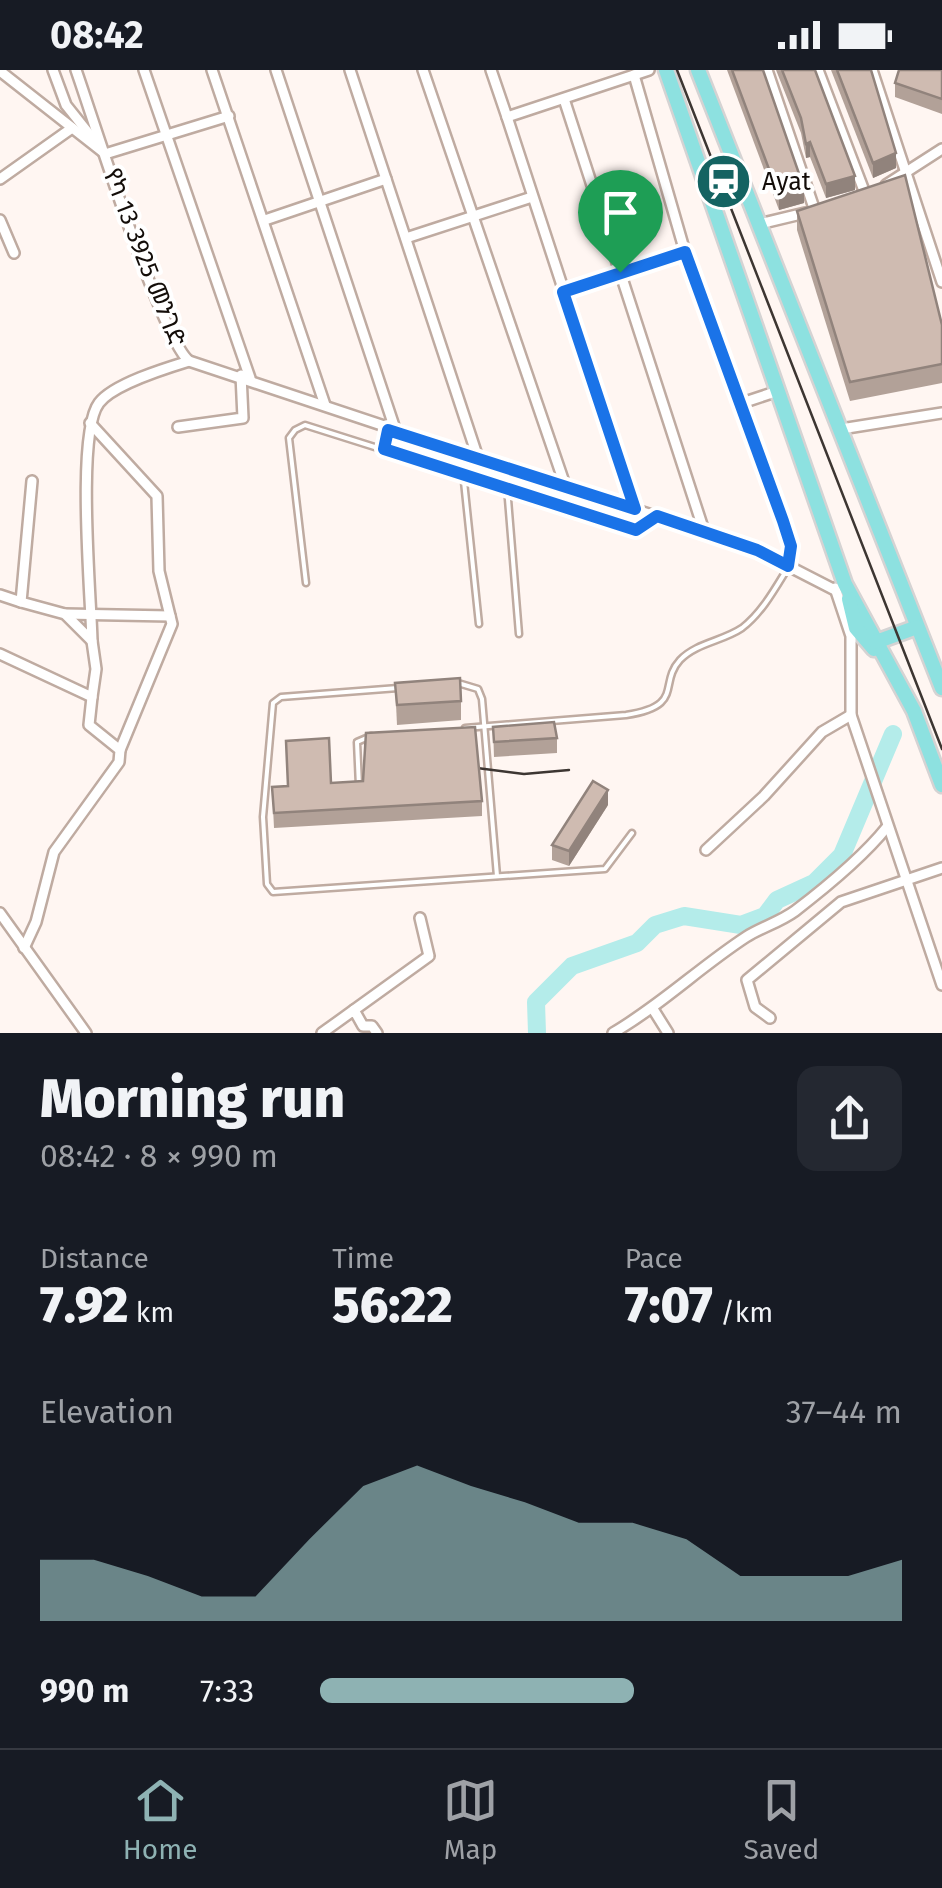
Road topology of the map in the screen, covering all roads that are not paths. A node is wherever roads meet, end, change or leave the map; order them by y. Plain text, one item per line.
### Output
1 (54, 70) edge
2 (76, 70) edge
3 (144, 70) edge
4 (212, 70) edge
5 (276, 70) edge
6 (350, 70) edge
7 (423, 70) edge
8 (491, 70) edge
9 (649, 70) edge
10 (666, 70) edge
11 (698, 70) edge
12 (766, 70) edge
13 (818, 70) edge
14 (872, 70) edge
15 (0, 71) edge
16 (634, 75) junction
17 (564, 99) junction
18 (229, 116) junction
19 (507, 117) junction
20 (72, 128) junction
21 (168, 136) junction
22 (942, 149) edge
23 (105, 154) junction
24 (907, 170) junction
25 (0, 179) edge
26 (386, 179) junction
27 (866, 196) junction
28 (532, 197) junction
29 (852, 201) edge
30 (319, 202) junction
31 (471, 217) junction
32 (0, 220) edge
33 (264, 220) junction
34 (759, 224) junction
35 (406, 238) junction
36 (685, 252) junction
37 (14, 253) dead end
38 (620, 272) junction
39 (942, 282) edge
40 (563, 292) junction
41 (189, 361) junction
42 (246, 376) junction
43 (775, 392) junction
44 (742, 403) junction
45 (324, 406) junction
46 (942, 413) edge
47 (90, 423) junction
48 (178, 427) dead end
49 (841, 429) junction
50 (392, 431) junction
51 (384, 449) junction
52 (477, 455) junction
53 (463, 472) junction
54 (32, 481) dead end
55 (564, 484) junction
56 (507, 487) junction
57 (635, 509) junction
58 (657, 516) junction
59 (704, 531) junction
60 (788, 566) junction
61 (306, 583) dead end
62 (842, 588) junction
63 (0, 595) edge
64 (21, 602) junction
65 (91, 612) junction
66 (65, 614) junction
67 (170, 616) junction
68 (480, 624) dead end
69 (917, 627) junction
70 (519, 634) dead end
71 (92, 641) junction
72 (879, 649) junction
73 (0, 654) edge
74 (440, 685) edge
75 (400, 688) edge
76 (942, 688) edge
77 (92, 696) junction
78 (851, 715) junction
79 (486, 726) junction
80 (450, 729) edge
81 (378, 735) edge
82 (120, 750) junction
83 (942, 785) edge
84 (359, 790) edge
85 (886, 827) junction
86 (632, 833) dead end
87 (706, 850) dead end
88 (942, 868) edge
89 (498, 876) junction
90 (905, 880) junction
91 (0, 913) edge
92 (420, 918) dead end
93 (4, 925) edge
94 (24, 948) junction
95 (942, 985) edge
96 (652, 1009) junction
97 (354, 1010) junction
98 (770, 1018) dead end
99 (86, 1033) edge
100 (322, 1033) edge
101 (377, 1033) edge
102 (613, 1033) edge
103 (668, 1033) edge

1 - 23 street
2 - 23 street, የካ 13 3925 መንገድ
3 - 21 street
4 - 18 street
5 - 30 street
6 - 26 street
7 - 31 street
8 - 19 street
9 - 16 street
10 - 43 main road
11 - 34 main road
12 - 34 street
13 - 27 street
14 - 24 street
15 - 20 street
16 - 17 street
16 - 36 street
17 - 19 street
17 - 38 street
18 - 21 street
18 - 33 street
19 - 28 street
20 - 23 street
20 - 25 street
21 - 23 street
21 - 42 street
22 - 24 street
23 - 41 street, የካ 13 3925 መንገድ
24 - 27 street
24 - 39 street
26 - 30 street
26 - 35 street
27 - 29 street
28 - 31 street
28 - 40 street
30 - 33 street
30 - 50 street
31 - 35 street
31 - 55 street
32 - 37 street
33 - 45 street
34 - 49 main road
35 - 52 street
36 - 38 street
36 - 44 street
38 - 40 street
38 - 59 street
40 - 57 street
41 - 42 street, የካ 13 3925 መንገድ
41 - 47 street
42 - 45 street, የካ 13 3925 መንገድ
42 - 48 street
43 - 44 street
43 - 62 main road
44 - 60 street
45 - 50 street, የካ 13 3925 መንገድ
46 - 49 street
47 - 65 street
47 - 67 street
49 - 69 main road
50 - 51 lane
50 - 52 street, የካ 13 3925 መንገድ
51 - 53 lane
51 - 61 lane
52 - 55 street, የካ 13 3925 መንገድ
53 - 56 lane
53 - 68 lane
54 - 64 street
55 - 57 street, የካ 13 3925 መንገድ
56 - 58 lane
56 - 70 lane
57 - 58 street, የካ 13 3925 መንገድ
58 - 59 street, የካ 13 3925 መንገድ
59 - 60 street, የካ 13 3925 መንገድ
60 - 62 street, የካ 13 3925 መንገድ
60 - 79 lane
62 - 72 main road
62 - 78 street
63 - 64 street
64 - 66 street
65 - 66 street
65 - 67 street
65 - 71 street
66 - 71 street
67 - 82 street
69 - 72 main road
69 - 76 main road
71 - 77 street
72 - 83 main road
73 - 77 street
74 - 79 lane
75 - 89 lane
77 - 82 street
78 - 85 street
78 - 87 street
79 - 80 lane
79 - 89 lane
81 - 84 lane
82 - 94 street
85 - 90 street
85 - 96 street
86 - 89 lane
88 - 90 street
90 - 95 street
90 - 98 street
91 - 93 street
92 - 97 street
93 - 94 street
94 - 99 street
96 - 102 street
96 - 103 street
97 - 100 street
97 - 101 street

